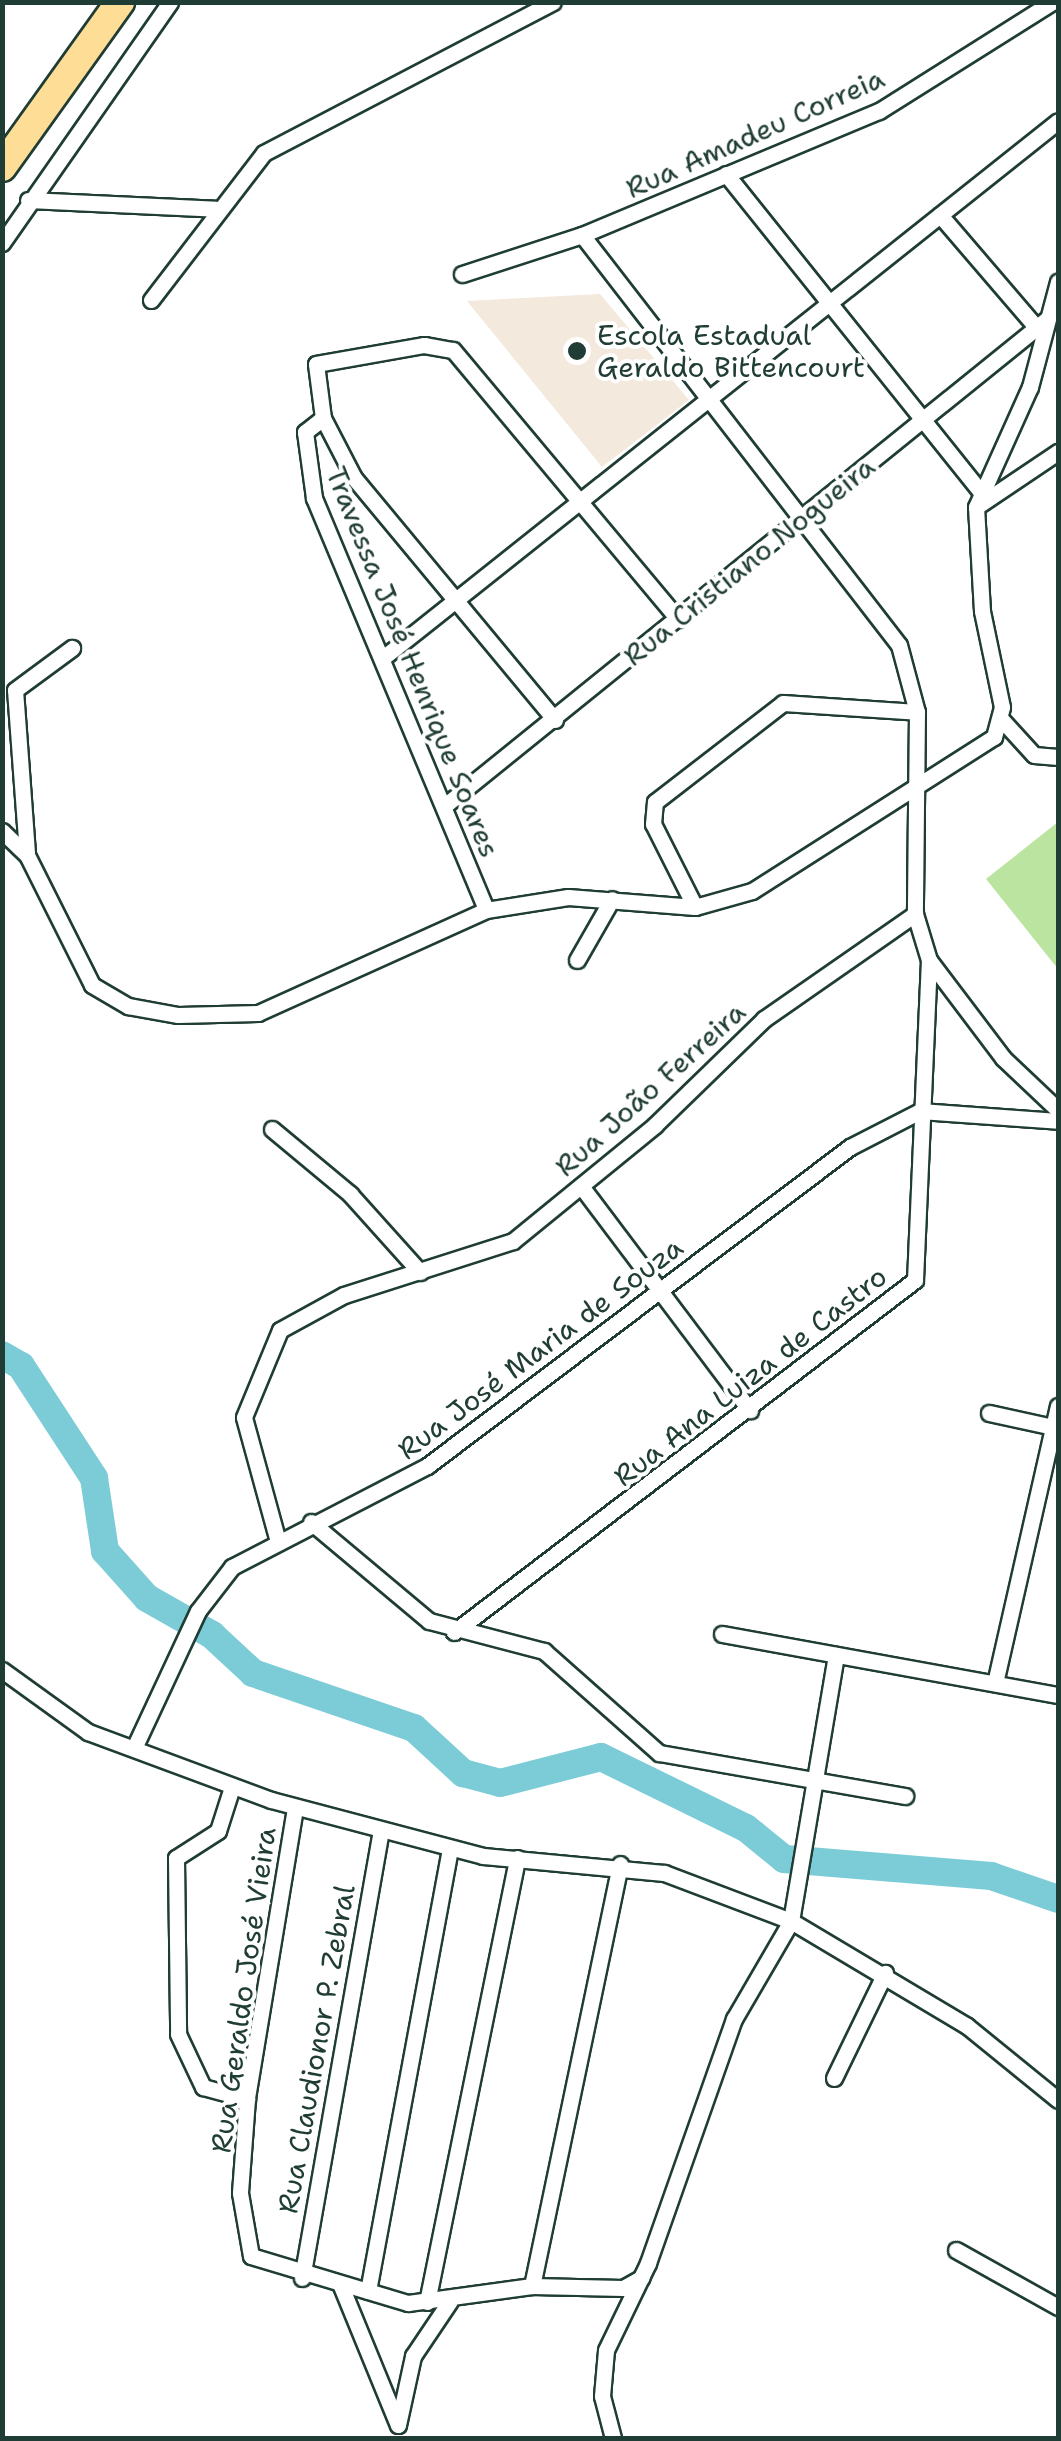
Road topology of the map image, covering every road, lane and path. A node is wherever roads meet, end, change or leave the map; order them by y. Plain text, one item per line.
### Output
1 (120, 2) edge
2 (170, 2) edge
3 (552, 2) edge
4 (1042, 5) edge
5 (1058, 121) edge
6 (2, 168) edge
7 (726, 174) junction
8 (28, 200) junction
9 (216, 209) junction
10 (940, 215) junction
11 (582, 235) junction
12 (2, 243) edge
13 (462, 274) dead end
14 (1058, 282) edge
15 (151, 300) dead end
16 (828, 304) junction
17 (1043, 323) junction
18 (705, 400) junction
19 (323, 418) junction
20 (922, 422) junction
21 (1057, 456) edge
22 (580, 498) junction
23 (978, 499) junction
24 (798, 517) junction
25 (452, 602) junction
26 (678, 618) junction
27 (72, 648) dead end
28 (384, 657) junction
29 (917, 712) junction
30 (554, 720) junction
31 (1002, 720) junction
32 (1058, 757) edge
33 (911, 794) junction
34 (448, 803) junction
35 (2, 831) edge
36 (27, 856) junction
37 (612, 899) junction
38 (696, 907) junction
39 (486, 910) junction
40 (915, 914) junction
41 (577, 960) dead end
42 (929, 960) junction
43 (1058, 1110) edge
44 (920, 1111) junction
45 (1058, 1121) edge
46 (272, 1129) dead end
47 (581, 1186) junction
48 (420, 1272) junction
49 (661, 1288) junction
50 (1058, 1406) edge
51 (750, 1410) junction
52 (989, 1413) dead end
53 (1057, 1427) edge
54 (311, 1522) junction
55 (277, 1538) junction
56 (454, 1632) junction
57 (722, 1634) dead end
58 (836, 1655) junction
59 (2, 1670) edge
60 (995, 1683) junction
61 (1058, 1695) edge
62 (135, 1746) junction
63 (815, 1782) junction
64 (232, 1788) junction
65 (905, 1796) dead end
66 (295, 1808) junction
67 (381, 1830) junction
68 (450, 1849) junction
69 (517, 1858) junction
70 (620, 1864) junction
71 (791, 1920) junction
72 (885, 1973) junction
73 (834, 2078) dead end
74 (248, 2099) junction
75 (1058, 2100) edge
76 (956, 2250) dead end
77 (302, 2278) junction
78 (640, 2278) junction
79 (341, 2286) junction
80 (532, 2286) junction
81 (368, 2291) junction
82 (450, 2301) junction
83 (427, 2302) junction
84 (1058, 2307) edge
85 (398, 2432) edge
86 (613, 2438) edge

1 - 6 highway
2 - 8 street
3 - 9 street
4 - 7 street, Rua Amadeu Correia
5 - 10 street
7 - 11 street, Rua Amadeu Correia
7 - 16 street
8 - 9 street
8 - 12 street
9 - 15 street
10 - 16 street
10 - 17 street
11 - 13 street, Rua Amadeu Correia
11 - 18 street
14 - 17 street
16 - 18 street
16 - 20 street
17 - 20 street, Rua Cristiano Nogueira
17 - 23 street
18 - 22 street
18 - 24 street
19 - 22 street
19 - 25 street
19 - 28 street, Travessa José Henrique Soares
20 - 23 street
20 - 24 street, Rua Cristiano Nogueira
21 - 23 street
22 - 25 street
22 - 26 street
23 - 31 street
24 - 26 street, Rua Cristiano Nogueira
24 - 29 street
25 - 28 street
25 - 30 street
26 - 30 street, Rua Cristiano Nogueira
27 - 36 street
28 - 34 street, Travessa José Henrique Soares
29 - 33 street
29 - 38 street
30 - 34 street, Rua Cristiano Nogueira
31 - 32 street
31 - 33 street
33 - 38 street
33 - 40 street
34 - 39 street, Travessa José Henrique Soares
35 - 36 street
36 - 39 street
37 - 38 street
37 - 39 street
37 - 41 street
40 - 42 street
40 - 47 street, Rua João Ferreira
42 - 43 street
42 - 44 street, Rua Ana Luiza de Castro
44 - 45 street
44 - 49 street, Rua José Maria de Souza
44 - 51 street, Rua Ana Luiza de Castro
46 - 48 street
47 - 48 street, Rua João Ferreira
47 - 49 street
48 - 55 street, Rua João Ferreira
49 - 51 street
49 - 54 street, Rua José Maria de Souza
50 - 53 street
51 - 56 street, Rua Ana Luiza de Castro
52 - 53 street
53 - 60 street
54 - 55 street, Rua José Maria de Souza
54 - 56 street
55 - 62 street, Rua José Maria de Souza
56 - 63 street
57 - 58 street
58 - 60 street
58 - 63 street
59 - 62 street
60 - 61 street
62 - 64 street
63 - 65 street
63 - 71 street
64 - 66 street
64 - 74 street
66 - 67 street
66 - 74 street, Rua Geraldo José Vieira
67 - 68 street
67 - 77 street, Rua Claudionor P. Zebral
68 - 69 street
68 - 81 street
69 - 70 street
69 - 83 street
70 - 71 street
70 - 80 street
71 - 72 street
71 - 78 street
72 - 73 street
72 - 75 street
74 - 77 street, Rua Geraldo José Vieira
76 - 84 street
77 - 79 street, Rua Geraldo José Vieira
78 - 80 street, Rua Geraldo José Vieira
78 - 86 street
79 - 81 street, Rua Geraldo José Vieira
79 - 85 street
80 - 82 street, Rua Geraldo José Vieira
81 - 83 street, Rua Geraldo José Vieira
82 - 83 street, Rua Geraldo José Vieira
82 - 85 street

